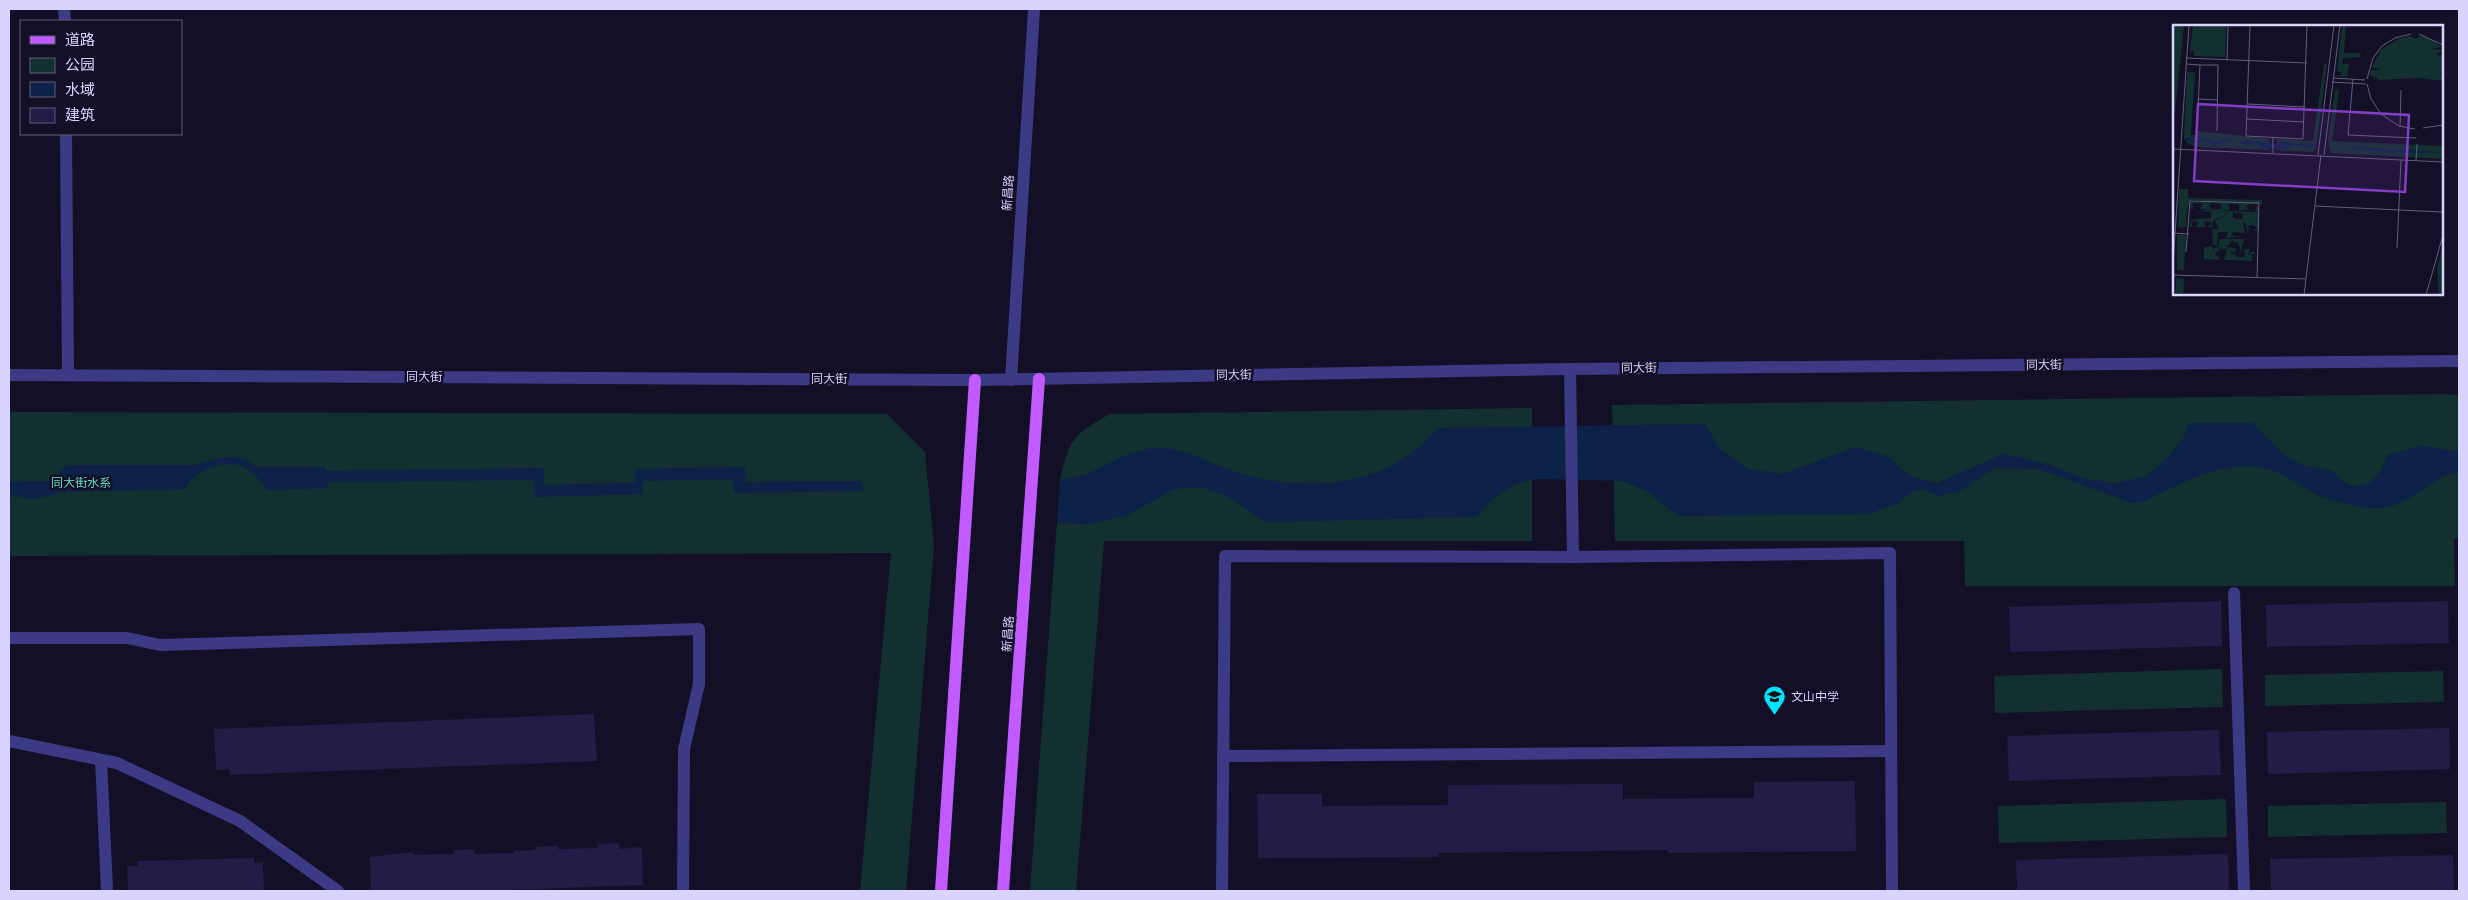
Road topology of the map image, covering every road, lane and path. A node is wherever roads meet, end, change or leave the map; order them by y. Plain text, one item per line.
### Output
1 (1034, 9) edge
2 (66, 135) edge
3 (2459, 361) edge
4 (1570, 369) junction
5 (68, 374) junction
6 (9, 375) edge
7 (1039, 379) junction
8 (975, 380) junction
9 (1010, 380) junction
10 (1573, 557) junction
11 (2234, 592) dead end
12 (9, 638) edge
13 (9, 741) edge
14 (1891, 751) junction
15 (1223, 756) junction
16 (101, 760) junction
17 (107, 891) edge
18 (338, 891) edge
19 (683, 891) edge
20 (941, 891) edge
21 (1003, 891) edge
22 (1222, 891) edge
23 (1892, 891) edge
24 (2244, 891) edge

1 - 9 street, 新昌路
2 - 5 street
3 - 4 street, 同大街
4 - 7 street, 同大街
4 - 10 street
5 - 6 street, 同大街
5 - 8 street, 同大街
7 - 9 street, 同大街
7 - 21 main road, 新昌路
8 - 9 street, 同大街
8 - 20 main road
10 - 14 street
10 - 15 street
11 - 24 street
12 - 19 street
13 - 16 street
14 - 15 street
14 - 23 street
15 - 22 street
16 - 17 street
16 - 18 street

